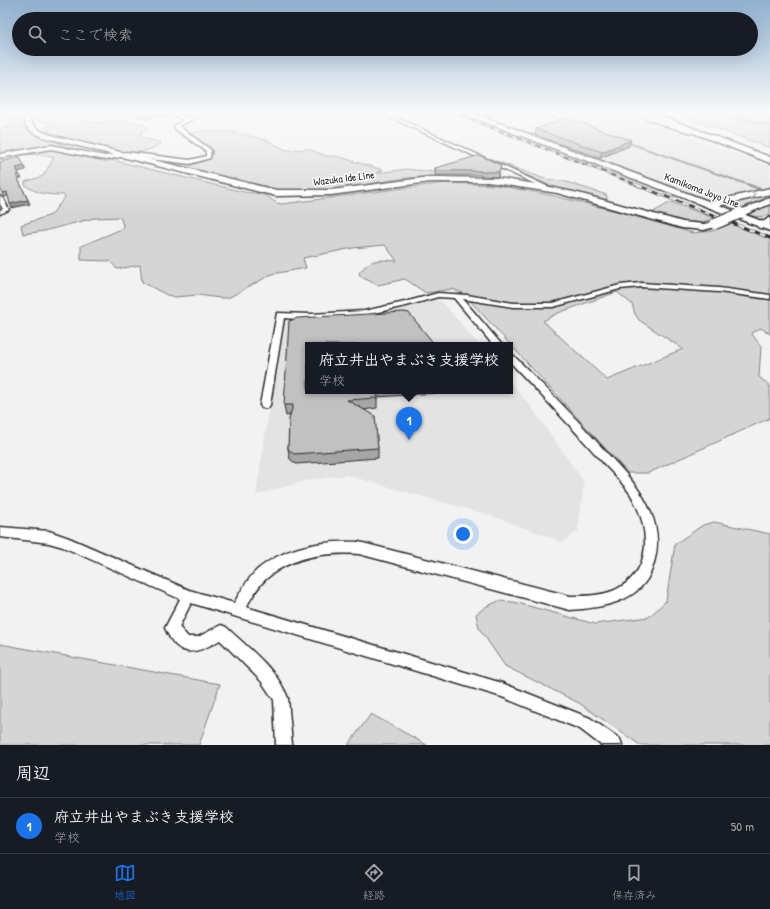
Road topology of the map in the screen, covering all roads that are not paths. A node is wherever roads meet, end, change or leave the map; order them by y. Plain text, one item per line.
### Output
1 (41, 149) edge
2 (64, 149) edge
3 (95, 149) edge
4 (206, 149) edge
5 (462, 149) edge
6 (560, 149) edge
7 (740, 149) edge
8 (119, 155) junction
9 (0, 156) edge
10 (770, 160) edge
11 (548, 188) junction
12 (770, 191) edge
13 (0, 198) edge
14 (770, 201) edge
15 (708, 205) junction
16 (0, 212) edge
17 (767, 225) edge
18 (456, 296) junction
19 (770, 297) edge
20 (495, 342) edge
21 (513, 360) edge
22 (265, 405) dead end
23 (0, 532) edge
24 (188, 596) junction
25 (237, 610) junction
26 (284, 745) edge
27 (614, 745) edge

1 - 9 street
2 - 8 street
3 - 8 main road, Wazuka Ide Line
4 - 8 street
5 - 11 street
6 - 15 main road, Kamikoma Joyo Line
7 - 10 highway
8 - 11 main road, Wazuka Ide Line
11 - 14 main road, Wazuka Ide Line, bridge
15 -> 12 main road
13 - 16 street
15 - 17 main road, Kamikoma Joyo Line
18 - 19 street
18 - 20 street
18 - 22 street
21 - 25 street
23 - 24 street
24 - 25 street
24 - 26 street
25 - 27 street

